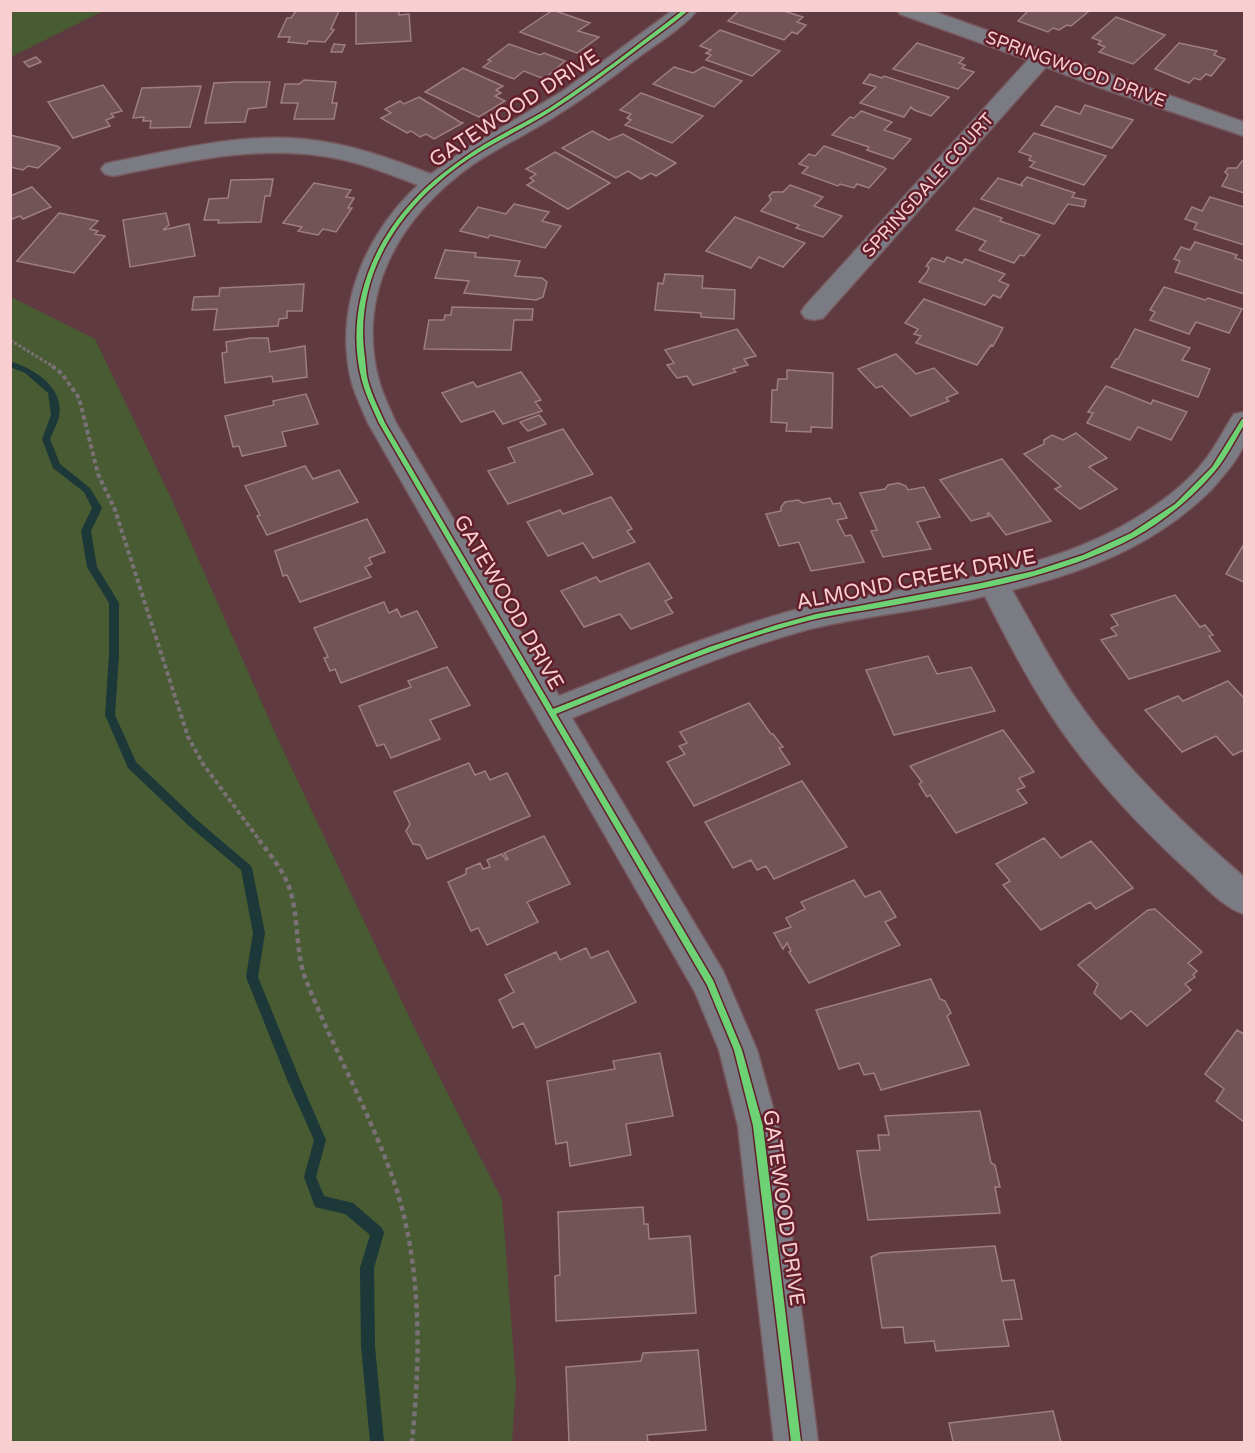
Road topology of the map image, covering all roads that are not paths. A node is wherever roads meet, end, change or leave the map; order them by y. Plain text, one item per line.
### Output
1 (687, 10) edge
2 (907, 10) edge
3 (1042, 58) junction
4 (1245, 129) edge
5 (113, 169) dead end
6 (434, 183) junction
7 (814, 312) dead end
8 (1245, 421) edge
9 (1236, 456) edge
10 (994, 584) junction
11 (553, 712) junction
12 (1245, 898) edge
13 (796, 1443) edge

1 - 6 street, GATEWOOD DRIVE
2 - 3 street, SPRINGWOOD DRIVE
3 - 4 street, SPRINGWOOD DRIVE
3 - 7 street, SPRINGDALE COURT
5 - 6 street
6 - 11 street, GATEWOOD DRIVE
8 - 9 street, ALMOND CREEK DRIVE
9 - 10 street, ALMOND CREEK DRIVE
10 - 11 street, ALMOND CREEK DRIVE
10 - 12 street
11 - 13 street, GATEWOOD DRIVE

